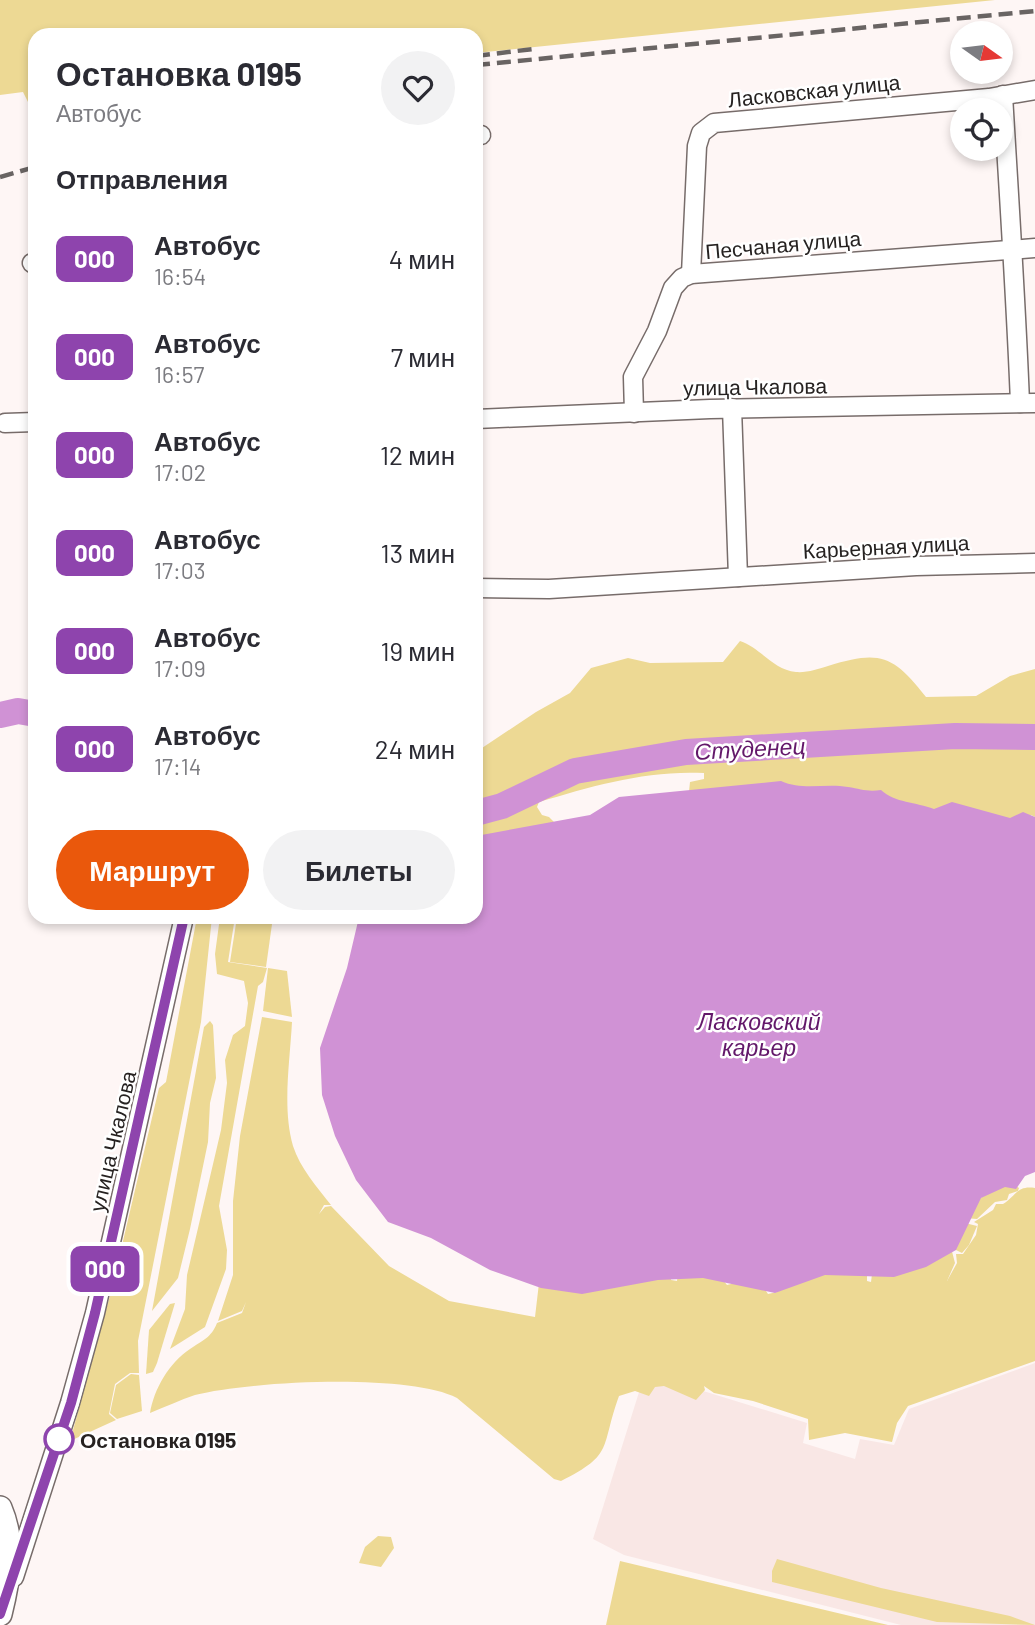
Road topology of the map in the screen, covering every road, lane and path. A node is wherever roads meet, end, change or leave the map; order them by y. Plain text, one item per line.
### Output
1 (1035, 90) edge
2 (1003, 95) junction
3 (1035, 248) edge
4 (1013, 249) junction
5 (691, 274) junction
6 (1027, 403) edge
7 (732, 408) junction
8 (634, 413) junction
9 (483, 419) edge
10 (28, 422) edge
11 (5, 423) dead end
12 (1035, 563) edge
13 (738, 577) junction
14 (483, 588) edge
15 (182, 924) edge
16 (0, 1508) edge
17 (0, 1614) edge

1 - 2 street, Ласковская улица
2 - 4 street
2 - 5 street, Ласковская улица
3 - 4 street, Песчаная улица
4 - 5 street, Песчаная улица
4 - 6 street
5 - 8 street, Песчаная улица
6 - 7 street, улица Чкалова
7 - 8 street, улица Чкалова
7 - 13 street
8 - 9 street, улица Чкалова
10 - 11 street
12 - 13 street, Карьерная улица
13 - 14 street, Карьерная улица
15 - 17 street, улица Чкалова
16 - 17 main road

